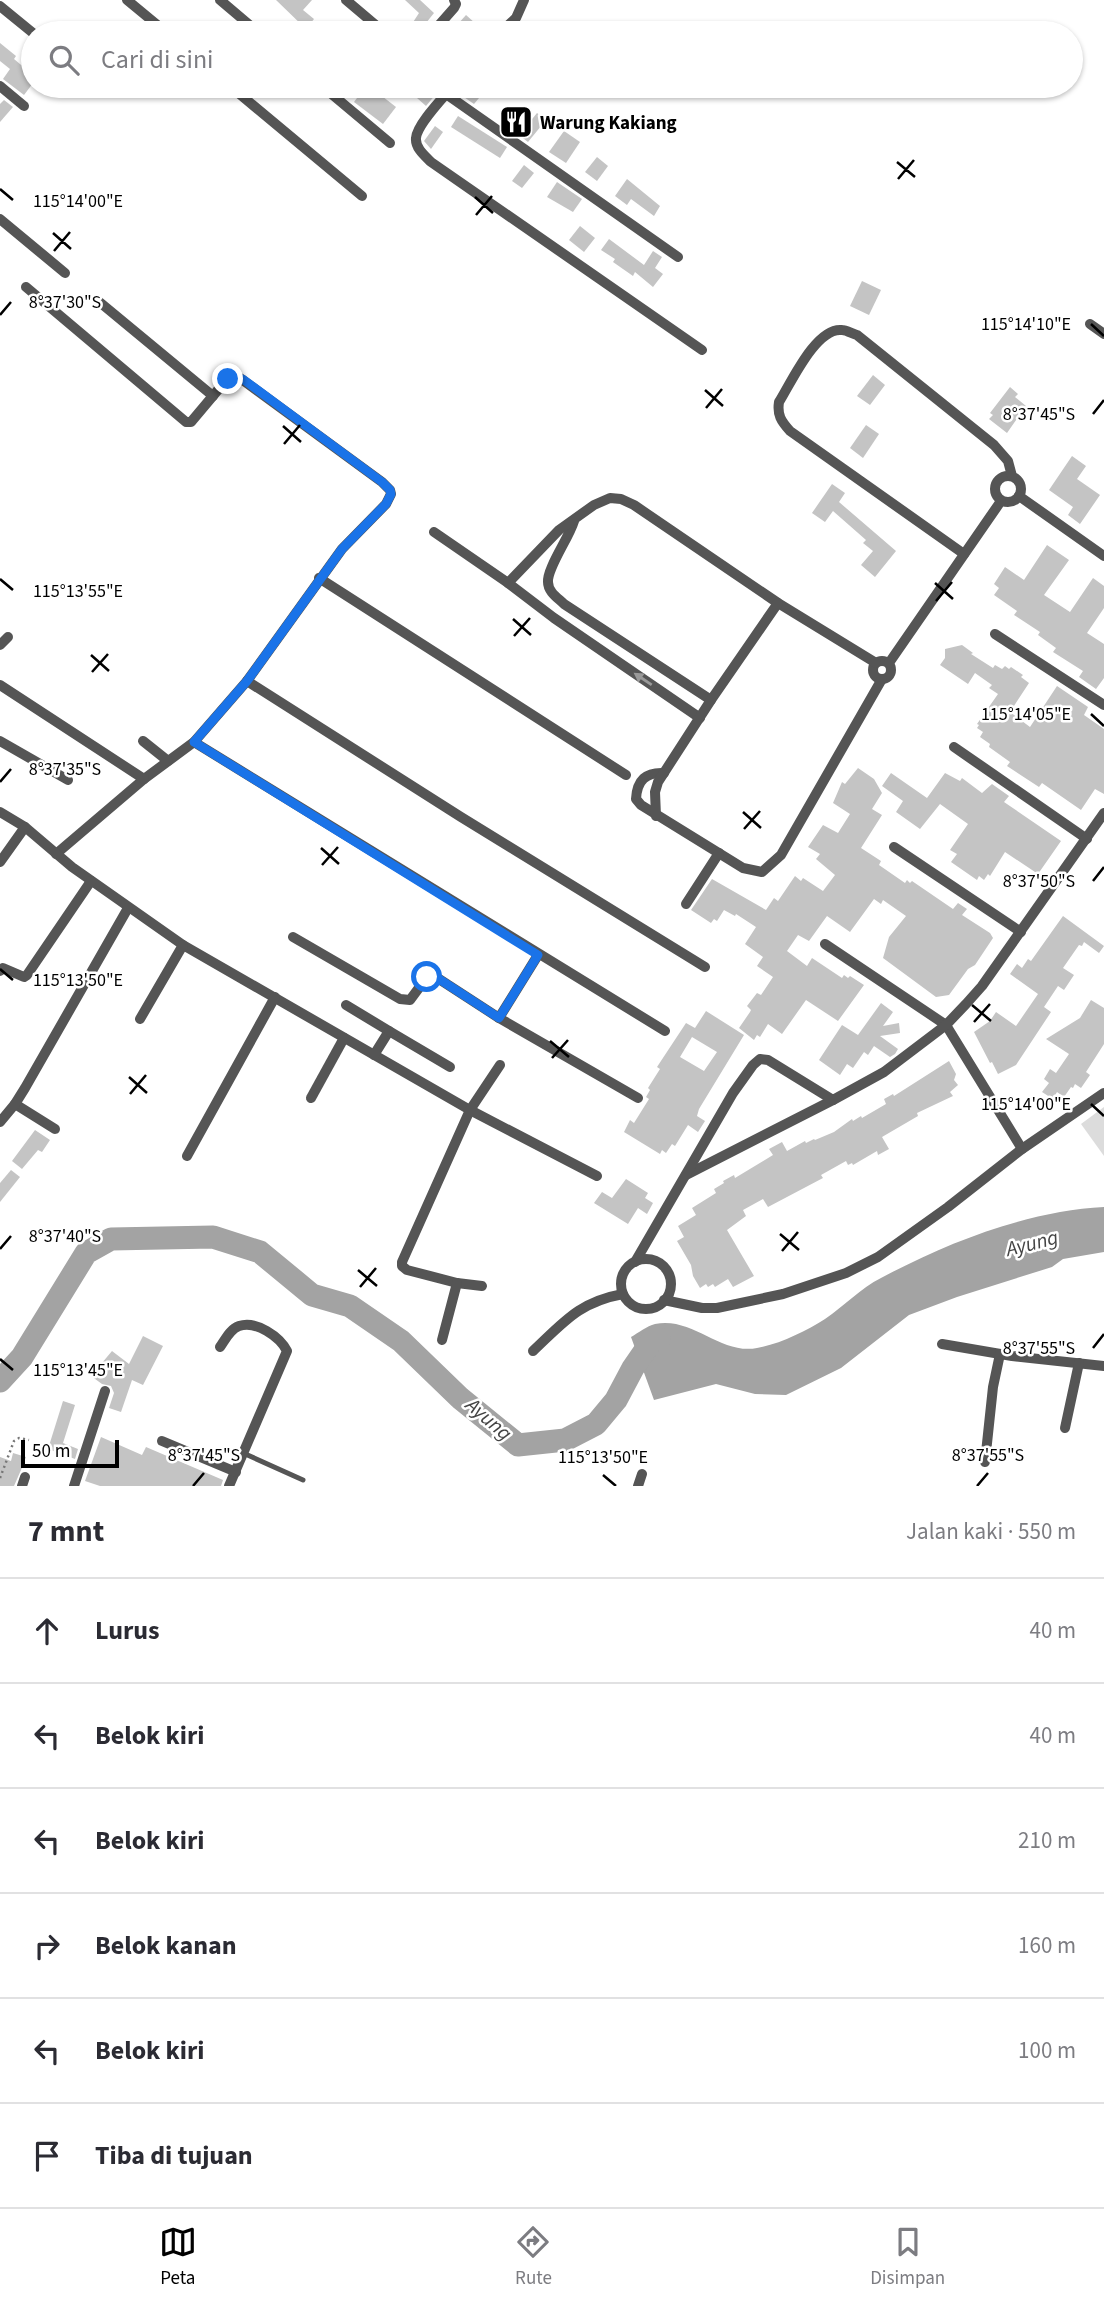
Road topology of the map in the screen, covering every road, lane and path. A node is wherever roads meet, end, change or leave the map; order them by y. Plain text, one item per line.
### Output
1 (127, 0) edge
2 (220, 0) edge
3 (346, 0) edge
4 (454, 0) edge
5 (524, 0) edge
6 (0, 6) edge
7 (152, 21) edge
8 (245, 21) edge
9 (371, 21) edge
10 (443, 21) edge
11 (513, 21) edge
12 (21, 23) edge
13 (0, 86) edge
14 (244, 98) edge
15 (336, 98) edge
16 (440, 98) edge
17 (458, 98) edge
18 (24, 106) dead end
19 (390, 143) dead end
20 (362, 196) dead end
21 (0, 219) edge
22 (678, 257) dead end
23 (65, 273) dead end
24 (26, 287) dead end
25 (97, 300) dead end
26 (1090, 324) dead end
27 (1104, 334) edge
28 (702, 350) dead end
29 (213, 396) junction
30 (1012, 476) junction
31 (1019, 496) junction
32 (1001, 501) junction
33 (574, 521) junction
34 (434, 532) dead end
35 (549, 540) junction
36 (561, 551) junction
37 (964, 554) junction
38 (1104, 556) edge
39 (319, 578) junction
40 (508, 583) junction
41 (778, 603) junction
42 (564, 604) junction
43 (554, 618) junction
44 (995, 634) dead end
45 (876, 663) junction
46 (889, 663) junction
47 (882, 679) junction
48 (247, 681) junction
49 (0, 685) edge
50 (711, 700) junction
51 (1104, 705) edge
52 (699, 718) junction
53 (0, 741) edge
54 (143, 741) dead end
55 (194, 742) junction
56 (954, 747) dead end
57 (168, 761) junction
58 (664, 773) junction
59 (626, 775) dead end
60 (144, 779) junction
61 (68, 780) dead end
62 (0, 812) edge
63 (1104, 813) edge
64 (656, 816) junction
65 (25, 827) junction
66 (1087, 839) junction
67 (894, 847) dead end
68 (55, 853) junction
69 (719, 853) junction
70 (0, 862) edge
71 (91, 881) junction
72 (686, 904) dead end
73 (128, 908) junction
74 (1021, 932) junction
75 (293, 937) dead end
76 (825, 944) dead end
77 (183, 945) junction
78 (538, 955) junction
79 (705, 967) dead end
80 (0, 971) edge
81 (275, 997) junction
82 (346, 1005) dead end
83 (499, 1018) junction
84 (140, 1019) dead end
85 (946, 1025) junction
86 (389, 1031) junction
87 (665, 1031) dead end
88 (344, 1038) junction
89 (374, 1055) junction
90 (500, 1065) dead end
91 (450, 1067) dead end
92 (1104, 1093) edge
93 (311, 1098) dead end
94 (638, 1098) dead end
95 (833, 1100) junction
96 (15, 1104) junction
97 (470, 1110) junction
98 (0, 1122) edge
99 (55, 1129) dead end
100 (1022, 1149) junction
101 (187, 1156) dead end
102 (597, 1176) dead end
103 (684, 1176) junction
104 (635, 1262) junction
105 (457, 1283) junction
106 (482, 1286) dead end
107 (623, 1294) junction
108 (664, 1300) junction
109 (442, 1340) dead end
110 (942, 1344) dead end
111 (220, 1347) dead end
112 (533, 1351) dead end
113 (1000, 1354) junction
114 (1079, 1363) junction
115 (1104, 1366) edge
116 (105, 1391) dead end
117 (1065, 1428) dead end
118 (29, 1440) dead end
119 (162, 1441) dead end
120 (243, 1453) junction
121 (985, 1462) dead end
122 (236, 1472) junction
123 (642, 1474) dead end
124 (0, 1478) edge
125 (303, 1480) dead end
126 (75, 1486) edge
127 (229, 1486) edge
128 (638, 1486) edge

1 - 7 street
2 - 8 street
3 - 9 street
4 - 10 street
5 - 11 street
6 - 12 street
13 - 18 street
14 - 20 street
15 - 19 street
16 - 28 street
17 - 22 street
21 - 23 street
24 - 29 street
25 - 29 street
26 - 27 street
29 - 39 street
30 - 31 street
30 - 32 street
30 - 37 street
31 - 32 street
31 - 38 street
32 - 37 street
33 - 35 street
33 - 36 street
33 - 41 street
34 - 40 street
35 - 36 street
35 - 40 street
36 - 42 street
37 - 46 street
39 - 48 street
39 - 59 street
40 - 43 street
41 - 45 street
41 - 50 street
42 - 43 street
42 - 50 street
52 -> 43 street
44 - 51 street
45 - 46 street
45 - 47 street
46 - 47 street
47 - 69 street
48 - 55 street
48 - 79 street
49 - 60 street
50 - 52 street
52 - 58 street
53 - 61 street
54 - 57 street
55 - 57 street
55 - 78 street
56 - 66 street
57 - 60 street
58 - 64 street
58 - 64 street
60 - 68 street
62 - 65 street
63 - 66 street
64 - 69 street
65 - 68 street
65 - 70 street
66 - 74 street
67 - 74 street
68 - 71 street
69 - 72 street
71 - 73 street
71 - 80 street
73 - 77 street
73 - 96 street
74 - 85 street
75 - 83 street
76 - 85 street
77 - 81 street
77 - 84 street
78 - 83 street
78 - 87 street
81 - 88 street
81 - 101 street
82 - 86 street
83 - 94 street
85 - 95 street
85 - 100 street
86 - 89 street
86 - 91 street
88 - 89 street
88 - 93 street
89 - 97 street
90 - 97 street
92 - 100 street
95 - 103 street
95 - 103 street
96 - 98 street
96 - 99 street
97 - 102 street
97 - 105 street
100 - 108 street
103 - 104 street
104 - 107 street
104 - 108 street
105 - 106 street
105 - 109 street
107 - 108 street
107 - 112 street
110 - 113 street
111 - 120 street
113 - 114 street
113 - 121 street
114 - 115 street
114 - 117 street
116 - 126 street
118 - 124 path
119 - 122 street
120 - 122 street
120 - 125 lane
122 - 127 street
123 - 128 street

